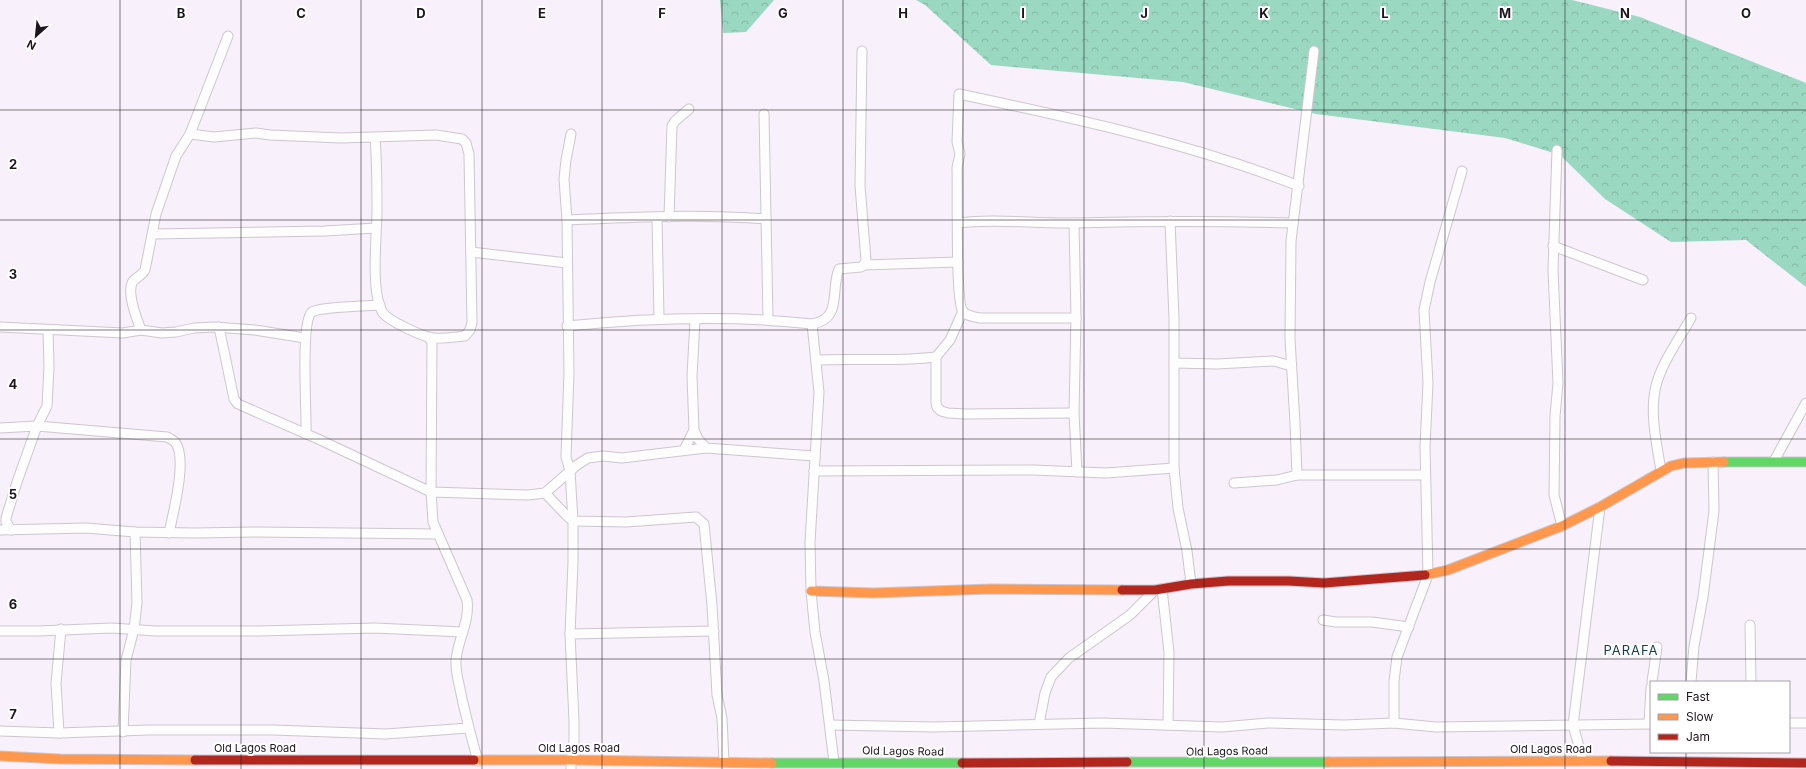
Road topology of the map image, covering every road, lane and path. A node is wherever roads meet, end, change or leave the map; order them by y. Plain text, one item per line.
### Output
1 (228, 36) dead end
2 (862, 51) dead end
3 (1314, 51) dead end
4 (689, 109) dead end
5 (764, 114) dead end
6 (190, 134) junction
7 (571, 134) dead end
8 (375, 137) junction
9 (1557, 150) dead end
10 (1462, 171) dead end
11 (1299, 186) junction
12 (657, 217) junction
13 (669, 217) junction
14 (766, 219) junction
15 (567, 220) junction
16 (1170, 221) junction
17 (958, 222) junction
18 (1074, 223) junction
19 (1293, 223) junction
20 (376, 228) junction
21 (152, 234) junction
22 (1553, 246) junction
23 (471, 252) junction
24 (958, 262) junction
25 (567, 263) junction
26 (864, 265) junction
27 (1643, 280) dead end
28 (380, 305) junction
29 (963, 311) junction
30 (1076, 318) junction
31 (1691, 318) dead end
32 (659, 319) junction
33 (768, 319) junction
34 (695, 320) junction
35 (812, 324) junction
36 (567, 326) junction
37 (220, 327) junction
38 (0, 328) edge
39 (48, 330) junction
40 (141, 330) junction
41 (429, 337) junction
42 (305, 338) junction
43 (936, 357) junction
44 (816, 360) junction
45 (1174, 363) junction
46 (1291, 366) junction
47 (1806, 403) edge
48 (1074, 413) junction
49 (37, 426) junction
50 (0, 428) edge
51 (694, 430) junction
52 (306, 434) junction
53 (706, 448) junction
54 (684, 450) junction
55 (814, 456) junction
56 (1774, 461) junction
57 (1712, 462) junction
58 (1806, 462) edge
59 (1174, 468) junction
60 (814, 471) junction
61 (1661, 471) junction
62 (570, 472) junction
63 (1077, 472) junction
64 (1296, 475) junction
65 (1425, 475) junction
66 (1234, 483) dead end
67 (430, 492) junction
68 (545, 493) junction
69 (1600, 507) junction
70 (573, 521) junction
71 (1562, 526) junction
72 (0, 530) edge
73 (11, 530) junction
74 (135, 532) junction
75 (170, 533) junction
76 (438, 534) junction
77 (1428, 575) junction
78 (1191, 584) junction
79 (1159, 590) junction
80 (811, 591) junction
81 (1323, 620) dead end
82 (1750, 625) dead end
83 (1409, 627) junction
84 (61, 629) junction
85 (134, 629) junction
86 (0, 631) edge
87 (463, 632) junction
88 (714, 632) junction
89 (570, 634) junction
90 (1657, 647) dead end
91 (1652, 681) edge
92 (1691, 681) edge
93 (1751, 681) edge
94 (1394, 722) junction
95 (1806, 723) edge
96 (1039, 724) junction
97 (1650, 724) edge
98 (1790, 724) edge
99 (830, 725) junction
100 (1168, 725) junction
101 (1573, 725) junction
102 (468, 728) junction
103 (0, 731) edge
104 (123, 732) junction
105 (59, 733) junction
106 (0, 756) edge
107 (478, 761) junction
108 (1583, 761) junction
109 (724, 762) junction
110 (834, 762) junction
111 (1806, 763) edge
112 (571, 764) edge
113 (149, 765) edge
114 (489, 765) edge
115 (1605, 765) edge

1 - 6 street
2 - 26 street
3 - 11 street
4 - 13 street
5 - 14 street
6 - 8 street
6 - 21 street
7 - 15 street
8 - 20 street
8 - 23 street
9 - 22 street
10 - 65 street
11 - 17 street
11 - 19 street
12 - 13 street
12 - 15 street
12 - 32 street
13 - 14 street
14 - 33 street
15 - 25 street
16 - 18 street
16 - 19 street
16 - 45 street
17 - 18 street
17 - 24 street
18 - 30 street
19 - 46 street
20 - 21 street
20 - 28 street
21 - 40 street
22 - 27 street
22 - 71 street
23 - 25 street
23 - 41 street
24 - 26 street
24 - 29 street
25 - 36 street
26 - 35 street
28 - 41 street
28 - 42 street
29 - 30 street
29 - 43 street
30 - 48 street
31 - 61 street
32 - 34 street
32 - 36 street
33 - 34 street
33 - 35 street
34 - 51 street
35 - 44 street
36 - 62 street
37 - 40 street
37 - 42 street
37 - 52 street
38 - 39 street
39 - 40 street
39 - 49 street
41 - 67 street
42 - 52 street
43 - 44 street
43 - 48 street
44 - 55 street
45 - 46 street
45 - 59 street
46 - 64 street
47 - 56 street
48 - 63 street
49 - 50 street
49 - 73 street
49 - 75 street
51 - 53 street
51 - 54 street
52 - 67 street
53 - 54 street
53 - 55 street
54 - 62 street
55 - 60 street
56 - 57 main road
56 - 58 main road
57 - 61 main road
57 - 92 street
59 - 63 street
59 - 78 street
60 - 63 street
60 - 80 street
61 - 69 main road
62 - 68 street
62 - 70 street
64 - 65 street
64 - 66 street
65 - 77 street
67 - 68 street
67 - 76 street
68 - 70 street
69 - 71 main road
69 - 101 street
70 - 88 street
70 - 89 street
71 - 77 main road
72 - 73 street
73 - 74 street
74 - 75 street
74 - 85 street
75 - 76 street
76 - 87 street
77 - 78 main road
77 - 83 street
78 - 79 main road
79 - 80 main road
79 - 96 street
79 - 100 street
80 - 99 street
81 - 83 street
82 - 93 street
83 - 94 street
84 - 85 street
84 - 86 street
84 - 105 street
85 - 87 street
85 - 104 street
87 - 102 street
88 - 89 street
88 - 109 street
89 - 112 street
90 - 91 street
94 - 100 street
94 - 101 street
95 - 98 street
96 - 99 street
96 - 100 street
97 - 101 street
99 - 110 street
101 - 108 street
102 - 104 street
102 - 107 street
103 - 105 street
104 - 105 street
106 - 113 main road, Old Lagos Road
107 - 113 main road, Old Lagos Road
107 - 114 main road, Old Lagos Road
108 - 110 main road, Old Lagos Road
108 - 115 main road, Old Lagos Road
109 - 110 main road, Old Lagos Road
109 - 112 main road, Old Lagos Road
111 - 115 main road, Old Lagos Road
112 - 114 main road, Old Lagos Road

